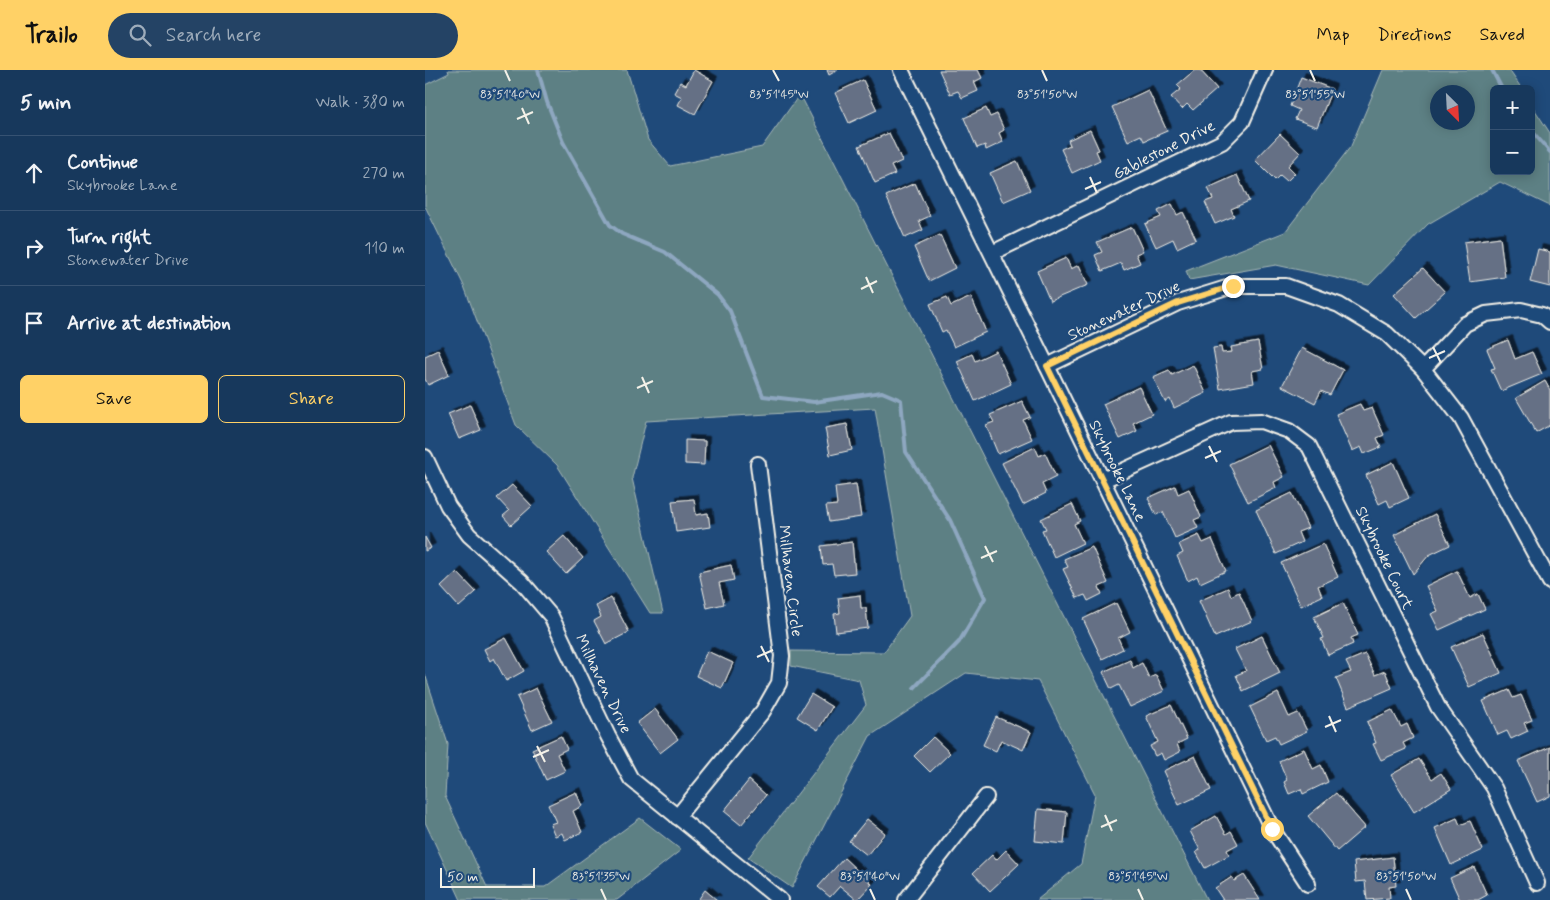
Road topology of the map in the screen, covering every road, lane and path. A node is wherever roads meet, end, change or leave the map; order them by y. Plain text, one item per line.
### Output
1 (901, 70) edge
2 (1265, 70) edge
3 (992, 253) junction
4 (1550, 322) edge
5 (1047, 366) junction
6 (1423, 369) junction
7 (425, 458) edge
8 (758, 464) dead end
9 (1103, 480) junction
10 (1550, 582) edge
11 (987, 797) dead end
12 (677, 817) junction
13 (1537, 883) dead end
14 (1308, 884) dead end
15 (778, 899) edge
16 (906, 900) edge

1 - 3 street, Skybrooke Lane
2 - 3 street, Gablestone Drive
3 - 5 street, Skybrooke Lane
4 - 6 street
5 - 6 street, Stonewater Drive
5 - 9 street, Skybrooke Lane
6 - 10 street, Stonewater Drive
7 - 12 street, Millhaven Drive
8 - 12 street, Millhaven Circle
9 - 13 street, Skybrooke Court
9 - 14 street, Skybrooke Lane
11 - 16 street
12 - 15 street, Millhaven Drive

